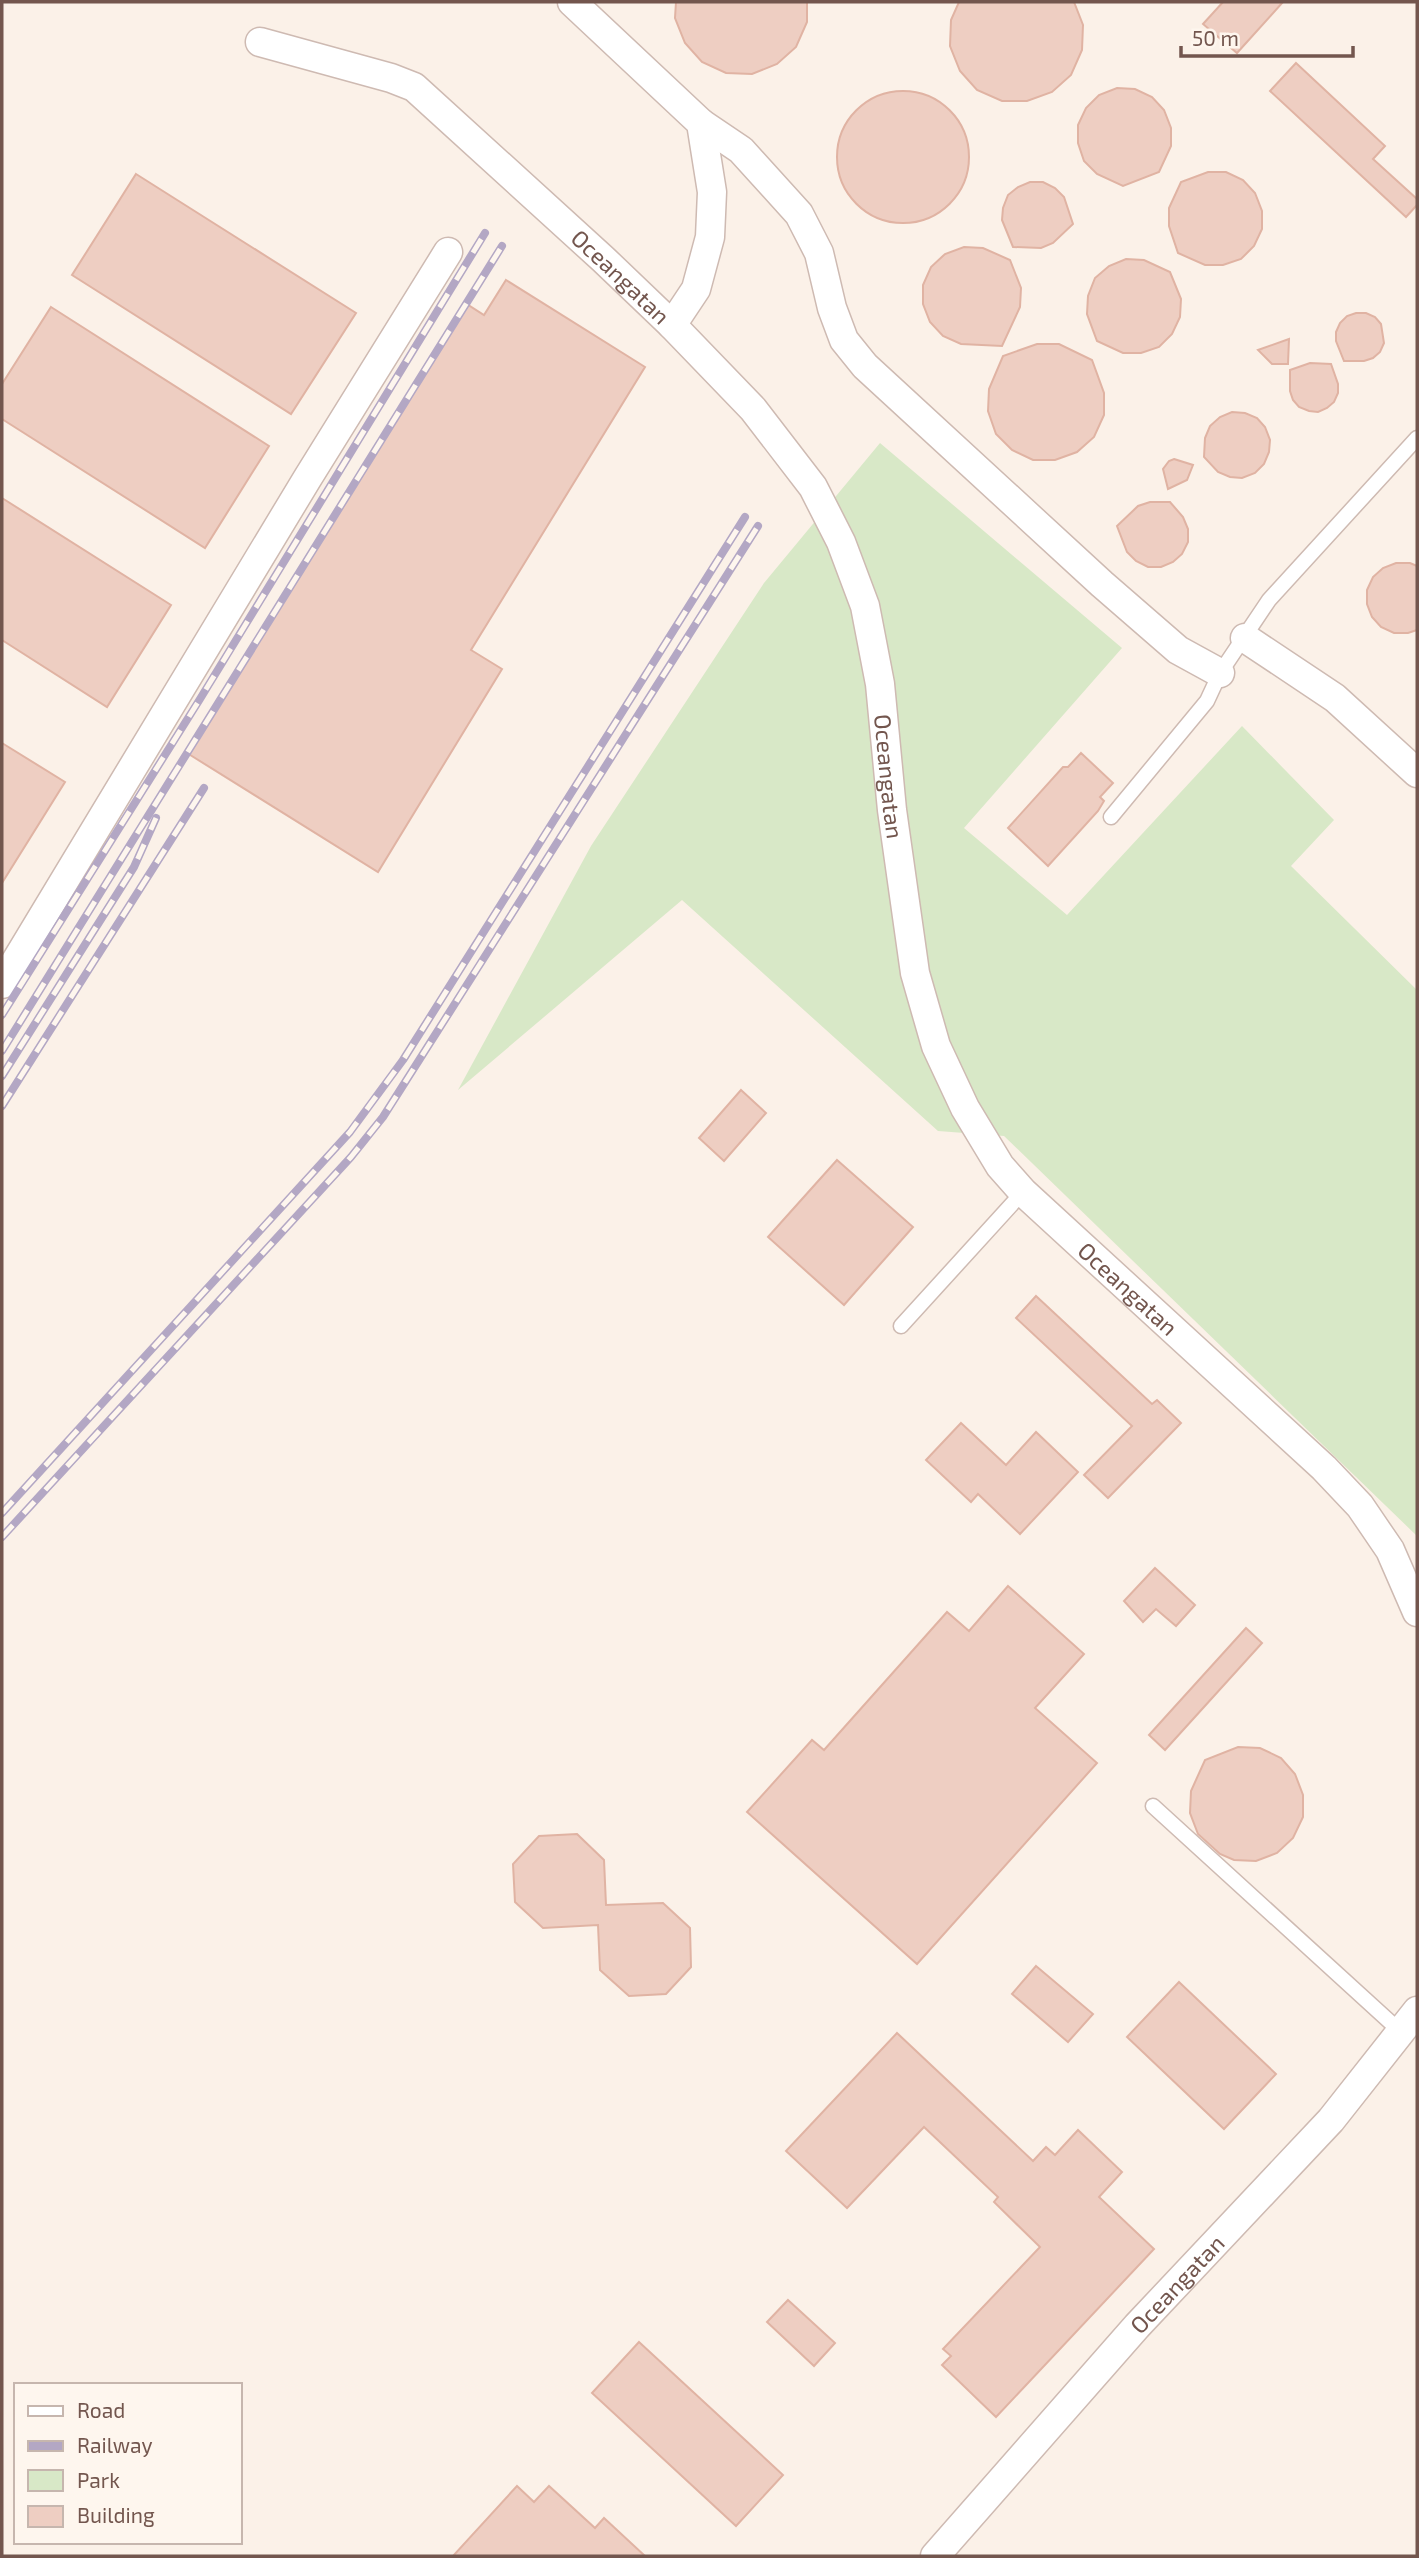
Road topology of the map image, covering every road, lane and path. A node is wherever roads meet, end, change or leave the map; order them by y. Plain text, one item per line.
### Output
1 (578, 4) edge
2 (260, 42) dead end
3 (701, 123) junction
4 (448, 252) dead end
5 (672, 325) junction
6 (1417, 438) edge
7 (1245, 638) junction
8 (1220, 673) junction
9 (1417, 773) edge
10 (1111, 817) dead end
11 (2, 984) edge
12 (1023, 1192) junction
13 (901, 1326) dead end
14 (1417, 1609) edge
15 (1153, 1806) dead end
16 (1409, 2022) edge
17 (935, 2556) edge

1 - 3 street
2 - 5 street, Oceangatan
3 - 5 street
3 - 8 street
4 - 11 street
5 - 12 street, Oceangatan
6 - 7 lane
7 - 8 lane
7 - 9 street
8 - 10 lane
12 - 13 lane
12 - 14 street, Oceangatan
15 - 16 lane
16 - 17 street, Oceangatan

